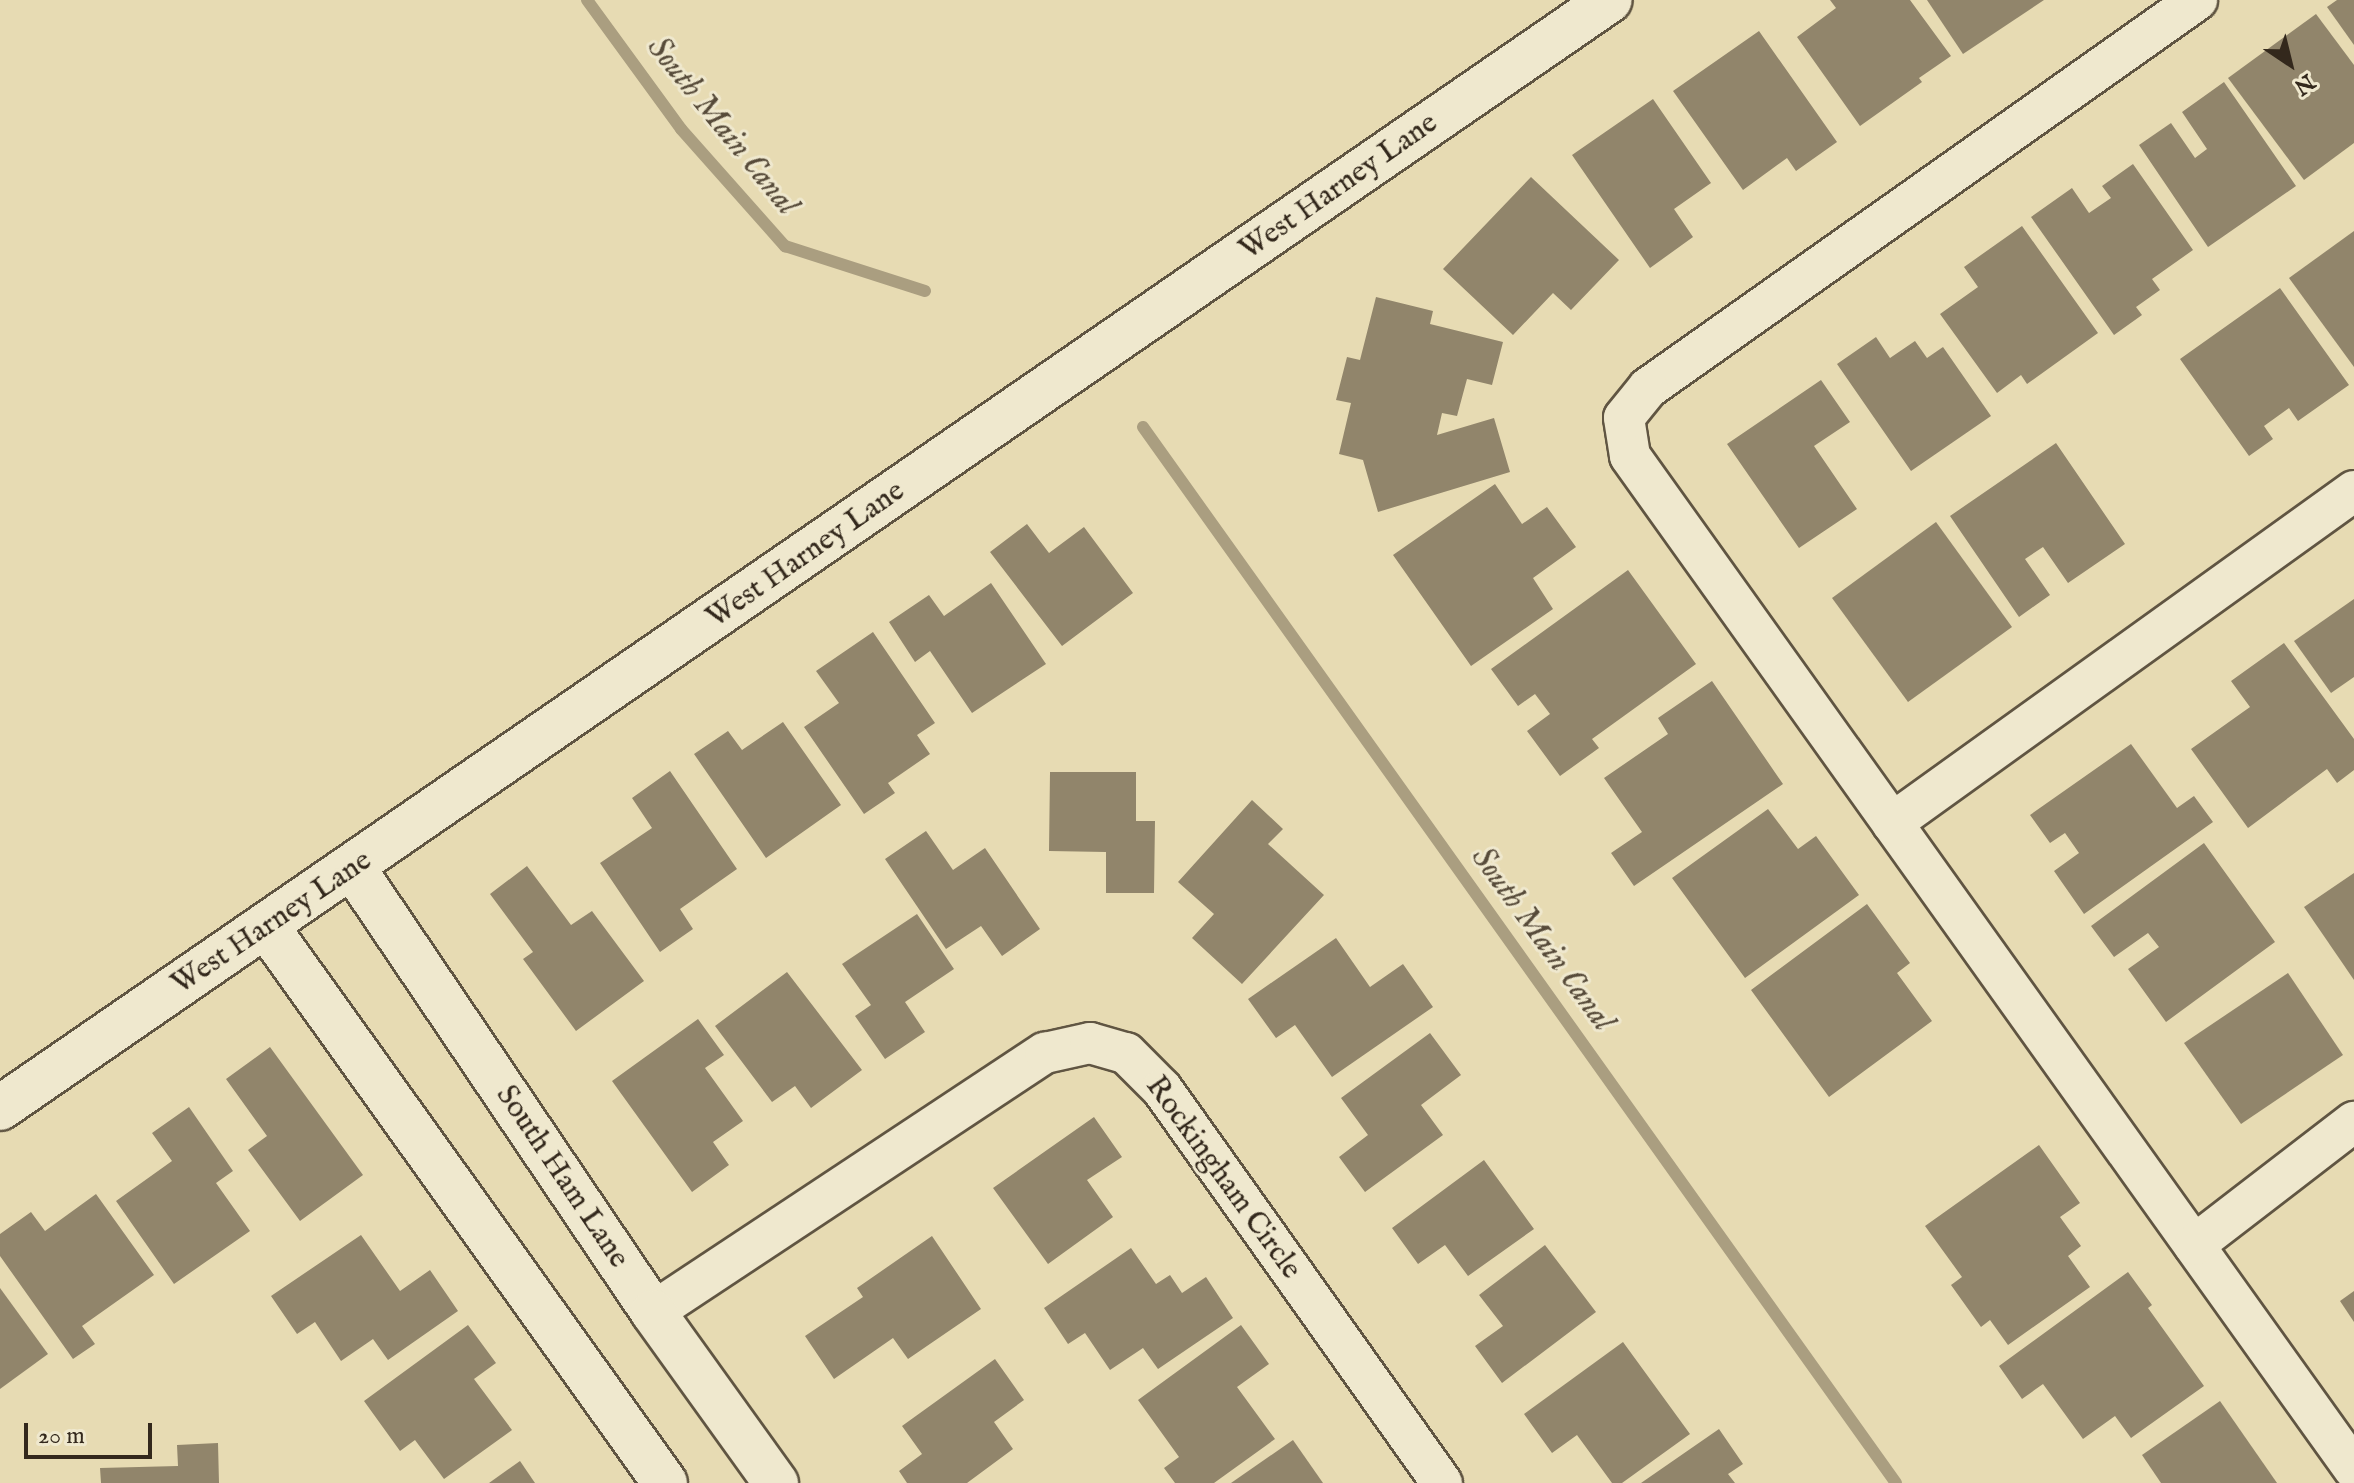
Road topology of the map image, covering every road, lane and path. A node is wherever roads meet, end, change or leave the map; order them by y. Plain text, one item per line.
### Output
1 (1610, 0) edge
2 (2197, 0) edge
3 (2354, 491) edge
4 (1892, 823) junction
5 (353, 868) junction
6 (266, 926) junction
7 (0, 1108) edge
8 (2354, 1122) edge
9 (2194, 1245) junction
10 (653, 1312) junction
11 (2354, 1469) edge
12 (665, 1483) edge
13 (776, 1483) edge
14 (1442, 1483) edge

1 - 5 main road, West Harney Lane
2 - 4 street
3 - 4 street
4 - 9 street
5 - 6 main road, West Harney Lane
5 - 10 main road, South Ham Lane
6 - 7 main road, West Harney Lane
6 - 12 main road
8 - 9 street
9 - 11 street
10 - 13 main road, South Ham Lane
10 - 14 street, Rockingham Circle

